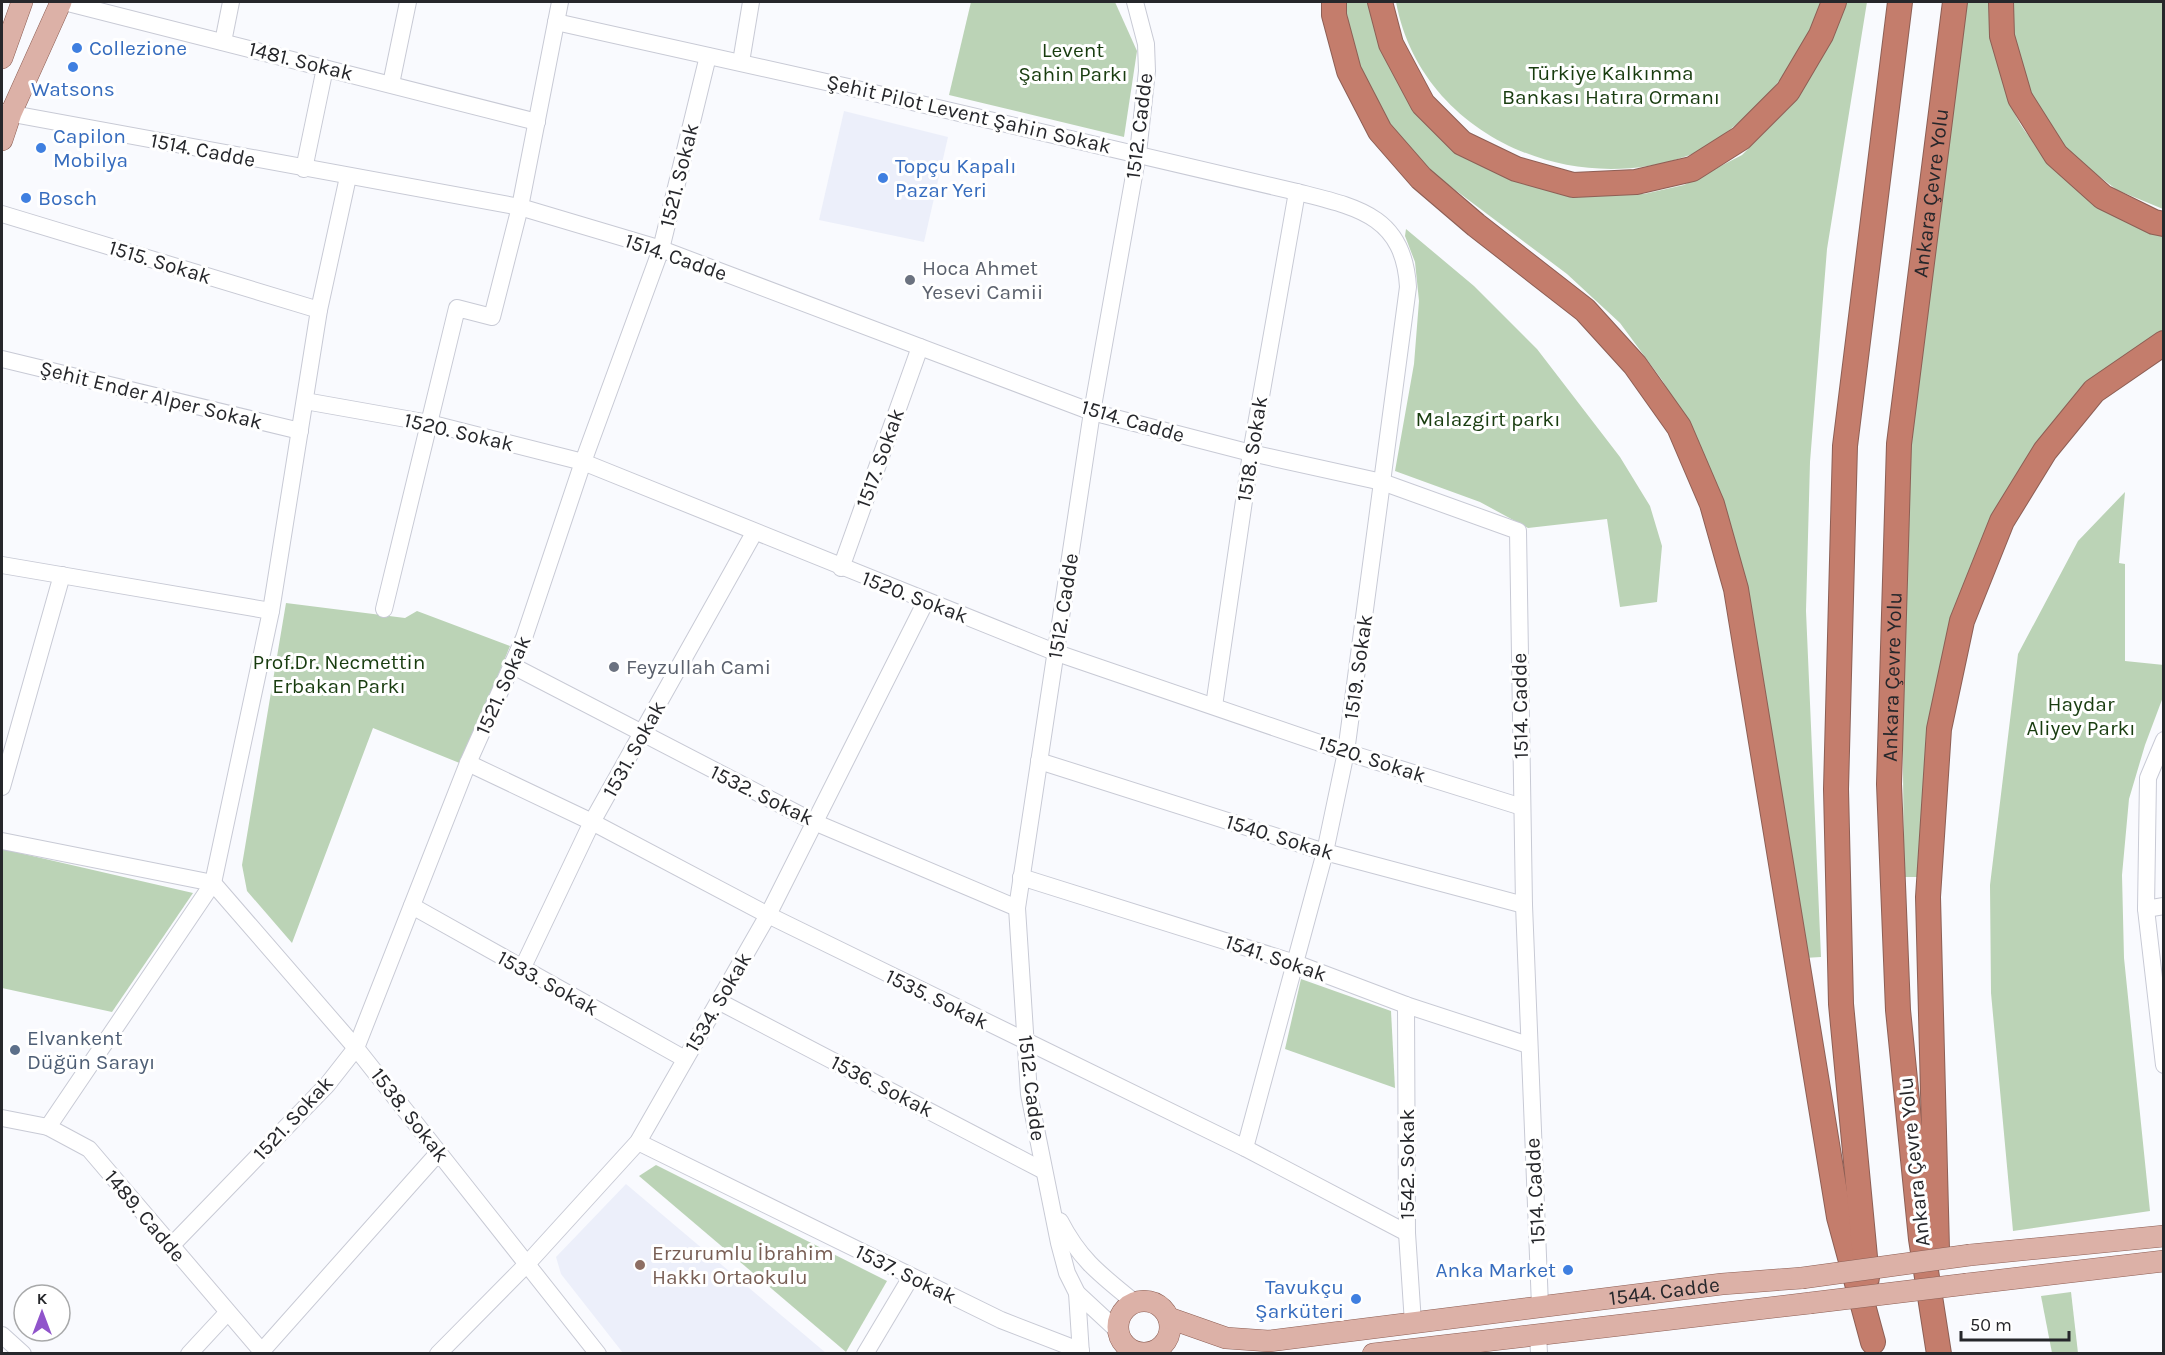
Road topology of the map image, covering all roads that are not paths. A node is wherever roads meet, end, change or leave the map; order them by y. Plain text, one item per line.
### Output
1 (21, 2) edge
2 (63, 2) edge
3 (231, 2) edge
4 (408, 2) edge
5 (560, 2) edge
6 (751, 2) edge
7 (1135, 2) edge
8 (1334, 2) edge
9 (1380, 2) edge
10 (1834, 2) edge
11 (1900, 2) edge
12 (1954, 2) edge
13 (2001, 2) edge
14 (556, 22) junction
15 (223, 42) junction
16 (708, 56) junction
17 (2, 58) edge
18 (741, 62) junction
19 (325, 68) junction
20 (391, 84) junction
21 (6, 113) edge
22 (537, 122) junction
23 (2, 140) edge
24 (1138, 153) junction
25 (304, 169) junction
26 (348, 177) junction
27 (1297, 192) junction
28 (520, 207) junction
29 (2, 214) edge
30 (2163, 224) edge
31 (1400, 248) joint
32 (661, 249) junction
33 (319, 310) junction
34 (2163, 343) edge
35 (920, 347) junction
36 (2, 358) edge
37 (305, 401) junction
38 (1092, 412) junction
39 (429, 423) junction
40 (300, 431) junction
41 (1251, 453) junction
42 (583, 462) junction
43 (1382, 482) junction
44 (754, 533) junction
45 (2, 564) edge
46 (841, 568) junction
47 (62, 575) junction
48 (926, 601) junction
49 (384, 609) dead end
50 (271, 611) junction
51 (1057, 653) junction
52 (513, 666) junction
53 (1214, 706) junction
54 (642, 734) junction
55 (2163, 740) edge
56 (1346, 752) junction
57 (1039, 761) junction
58 (468, 763) junction
59 (2156, 776) edge
60 (2, 787) edge
61 (1522, 807) junction
62 (592, 822) junction
63 (814, 822) junction
64 (2, 841) edge
65 (1325, 852) junction
66 (1021, 877) junction
67 (213, 883) junction
68 (1524, 905) junction
69 (412, 906) junction
70 (2163, 906) edge
71 (1017, 908) junction
72 (2146, 909) junction
73 (768, 915) junction
74 (1295, 963) junction
75 (522, 969) junction
76 (720, 1002) junction
77 (1406, 1005) junction
78 (1025, 1042) junction
79 (1528, 1045) junction
80 (356, 1048) junction
81 (685, 1059) junction
82 (2163, 1065) edge
83 (2, 1118) edge
84 (48, 1127) junction
85 (638, 1142) junction
86 (1245, 1148) junction
87 (439, 1152) junction
88 (1044, 1171) junction
89 (1055, 1212) junction
90 (1407, 1233) junction
91 (2163, 1236) edge
92 (171, 1246) junction
93 (2163, 1261) edge
94 (527, 1264) junction
95 (911, 1277) junction
96 (1077, 1293) junction
97 (1134, 1302) junction
98 (1540, 1306) junction
99 (227, 1313) junction
100 (1169, 1318) junction
101 (1413, 1323) junction
102 (1118, 1332) junction
103 (2, 1335) edge
104 (1539, 1343) edge
105 (1874, 1348) edge
106 (263, 1352) edge
107 (1081, 1352) edge
108 (1156, 1352) edge
109 (23, 1353) edge
110 (189, 1353) edge
111 (438, 1353) edge
112 (598, 1353) edge
113 (865, 1353) edge
114 (1108, 1353) edge
115 (1373, 1353) edge
116 (1940, 1353) edge

1 - 17 main road
2 - 15 street, 1481. Sokak
2 - 21 main road
3 - 15 street
4 - 20 street
5 - 14 street
6 - 18 street
7 - 24 street, 1512. Cadde
8 - 105 highway
9 - 10 highway
11 - 105 highway
12 - 116 highway, Ankara Çevre Yolu
13 - 30 highway
14 - 16 street, Şehit Pilot Levent Şahin Sokak
14 - 22 street
15 - 19 street, 1481. Sokak
16 - 18 street, Şehit Pilot Levent Şahin Sokak
16 - 32 street, 1521. Sokak
18 - 24 street, Şehit Pilot Levent Şahin Sokak
19 - 20 street, 1481. Sokak
19 - 25 street
20 - 22 street, 1481. Sokak
21 - 23 main road
21 - 25 street, 1514. Cadde
22 - 28 street
24 - 27 street, Şehit Pilot Levent Şahin Sokak
24 - 38 street, 1512. Cadde
25 - 26 street, 1514. Cadde
26 - 28 street, 1514. Cadde
26 - 33 street
27 - 31 street, Şehit Pilot Levent Şahin Sokak
27 - 41 street, 1518. Sokak
28 - 32 street, 1514. Cadde
28 - 39 street
29 - 33 street, 1515. Sokak
31 - 43 street, 1519. Sokak
32 - 35 street, 1514. Cadde
32 - 42 street, 1521. Sokak
33 - 37 street
34 - 116 highway
35 - 38 street, 1514. Cadde
35 - 46 street, 1517. Sokak
36 - 40 street, Şehit Ender Alper Sokak
37 - 39 street, 1520. Sokak
37 - 40 street
38 - 41 street, 1514. Cadde
38 - 51 street, 1512. Cadde
39 - 42 street, 1520. Sokak
39 - 49 street
40 - 50 street
41 - 43 street, 1514. Cadde
41 - 53 street, 1518. Sokak
42 - 44 street, 1520. Sokak
42 - 52 street, 1521. Sokak
43 - 56 street, 1519. Sokak
43 - 61 street, 1514. Cadde
44 - 46 street, 1520. Sokak
44 - 54 street, 1531. Sokak
45 - 47 street
46 - 48 street, 1520. Sokak
47 - 50 street
47 - 60 street
48 - 51 street, 1520. Sokak
48 - 63 street, 1534. Sokak
50 - 67 street
51 - 53 street, 1520. Sokak
51 - 57 street, 1512. Cadde
52 - 54 street, 1532. Sokak
52 - 58 street, 1521. Sokak
53 - 56 street, 1520. Sokak
54 - 62 street, 1531. Sokak
54 - 63 street, 1532. Sokak
55 - 59 street
56 - 61 street, 1520. Sokak
56 - 65 street, 1519. Sokak
57 - 65 street, 1540. Sokak
57 - 66 street, 1512. Cadde
58 - 62 street, 1535. Sokak
58 - 69 street, 1521. Sokak
59 - 72 street
61 - 68 street, 1514. Cadde
62 - 73 street, 1535. Sokak
62 - 75 street, 1531. Sokak
63 - 71 street, 1532. Sokak
63 - 73 street, 1534. Sokak
64 - 67 street
65 - 68 street, 1540. Sokak
65 - 74 street, 1519. Sokak
66 - 71 street, 1512. Cadde
66 - 74 street, 1541. Sokak
67 - 80 street, 1538. Sokak
67 - 84 street
68 - 79 street, 1514. Cadde
69 - 75 street, 1533. Sokak
69 - 80 street, 1521. Sokak
70 - 72 street
71 - 78 street, 1512. Cadde
72 - 82 street
73 - 76 street, 1534. Sokak
73 - 78 street, 1535. Sokak
74 - 77 street, 1541. Sokak
74 - 86 street, 1519. Sokak
75 - 81 street, 1533. Sokak
76 - 81 street, 1534. Sokak
76 - 88 street, 1536. Sokak
77 - 79 street, 1541. Sokak
77 - 90 street, 1542. Sokak
78 - 86 street, 1535. Sokak
78 - 88 street, 1512. Cadde
79 - 98 street, 1514. Cadde
80 - 87 street, 1538. Sokak
80 - 92 street, 1521. Sokak
81 - 85 street, 1534. Sokak
83 - 84 street, 1489. Cadde
84 - 92 street, 1489. Cadde
85 - 94 street, 1534. Sokak
85 - 95 street, 1537. Sokak
86 - 90 street, 1535. Sokak
87 - 94 street, 1538. Sokak
87 - 106 street
88 - 89 street, 1512. Cadde
89 - 96 street, 1512. Cadde
89 - 97 street, 1512. Cadde
90 - 101 street, 1542. Sokak
91 - 98 main road, 1544. Cadde, bridge
92 - 99 street, 1489. Cadde
93 - 104 main road, 1544. Cadde, bridge
94 - 111 street, 1534. Sokak
94 - 112 street, 1538. Sokak
95 - 107 street, 1537. Sokak
95 - 113 street
96 - 102 street, 1512. Cadde
96 - 107 street
97 - 100 main road
97 - 102 main road
98 - 101 main road, 1544. Cadde
99 - 106 street, 1489. Cadde
99 - 110 street
100 - 101 main road, 1544. Cadde
100 - 108 main road
102 - 108 main road
102 - 114 main road
103 - 109 street
104 - 115 main road, 1544. Cadde

